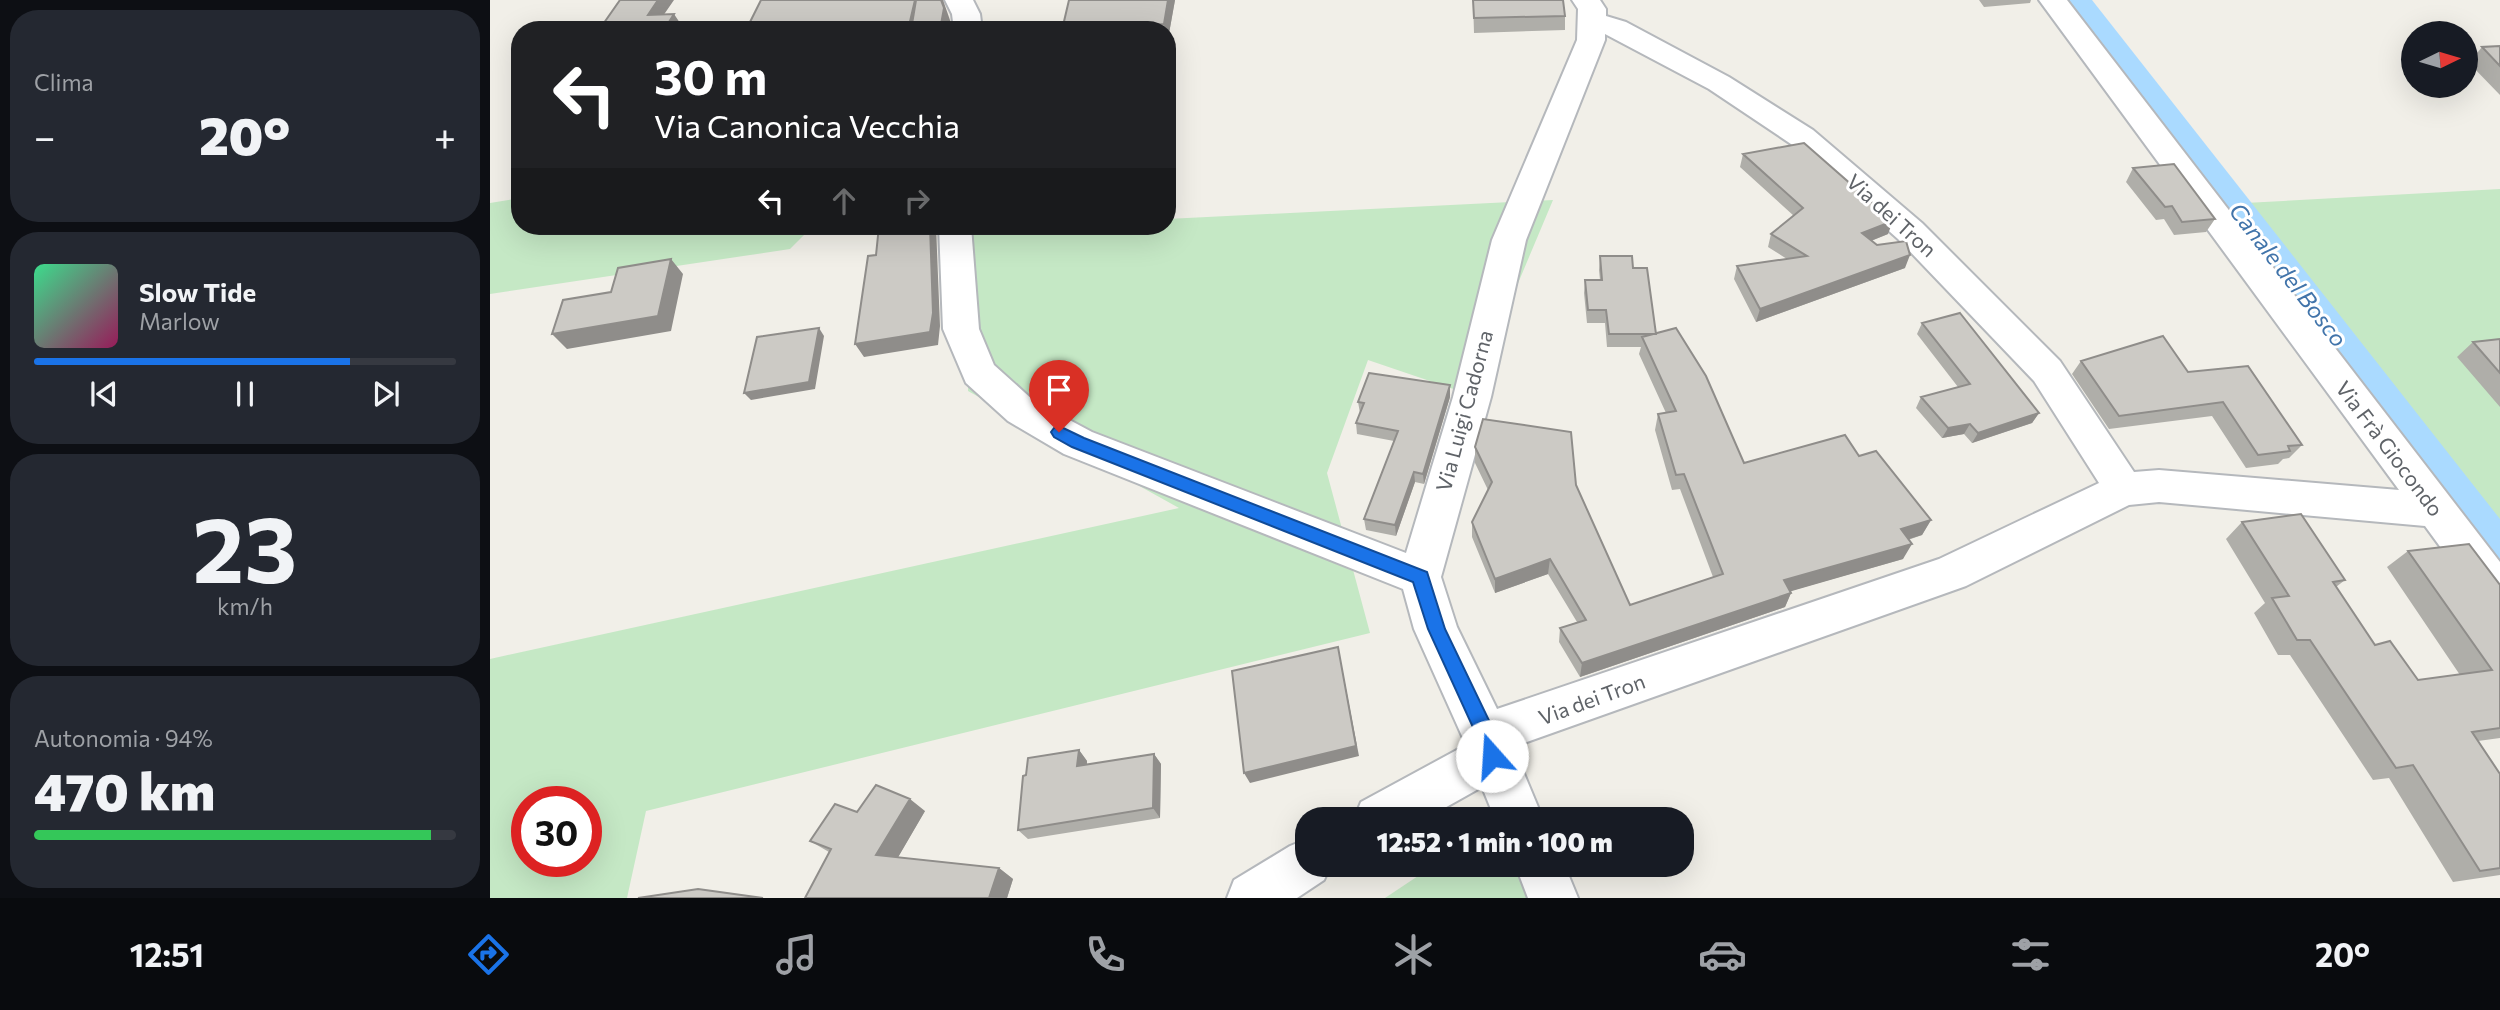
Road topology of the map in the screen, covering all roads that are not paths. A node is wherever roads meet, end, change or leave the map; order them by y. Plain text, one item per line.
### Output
1 (959, 0) edge
2 (2053, 0) edge
3 (1589, 10) edge
4 (967, 21) edge
5 (956, 235) edge
6 (2124, 489) junction
7 (2434, 510) junction
8 (1420, 577) junction
9 (2500, 595) edge
10 (1489, 746) junction
11 (1396, 807) edge
12 (1514, 807) edge
13 (1295, 871) edge
14 (1544, 877) edge
15 (1252, 898) edge
16 (1553, 898) edge

1 - 4 street
2 - 7 street, Via Frà Giocondo
3 - 6 street, Via dei Tron
3 - 8 street, Via Luigi Cadorna
5 - 8 street
6 - 7 street, Via dei Tron
6 - 10 street, Via dei Tron
7 - 9 street, Via Frà Giocondo
8 - 10 street
10 - 11 street, Via dei Tron
10 - 12 street
13 - 15 street
14 - 16 street

